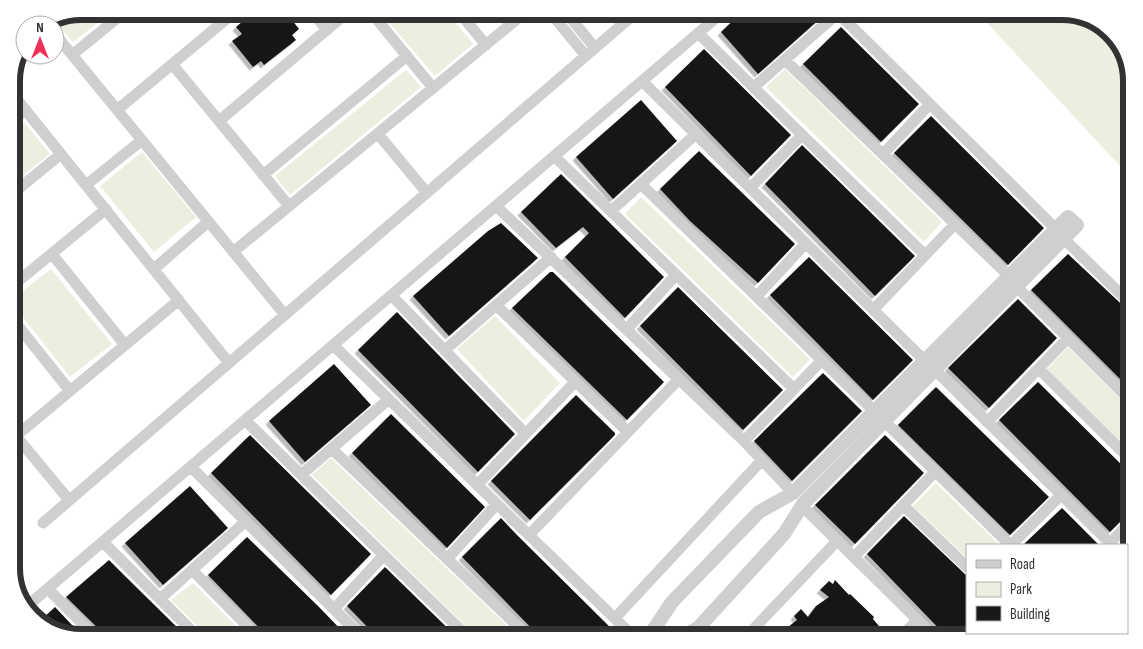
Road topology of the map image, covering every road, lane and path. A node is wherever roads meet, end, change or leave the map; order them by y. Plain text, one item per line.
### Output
1 (115, 20) edge
2 (218, 20) edge
3 (318, 20) edge
4 (338, 20) edge
5 (377, 20) edge
6 (465, 20) edge
7 (516, 20) edge
8 (556, 20) edge
9 (573, 20) edge
10 (628, 20) edge
11 (713, 20) edge
12 (828, 20) edge
13 (845, 20) edge
14 (326, 30) junction
15 (698, 33) junction
16 (486, 45) junction
17 (65, 46) edge
18 (596, 48) junction
19 (72, 55) junction
20 (406, 56) junction
21 (586, 56) junction
22 (785, 60) junction
23 (172, 64) junction
24 (642, 81) junction
25 (754, 87) junction
26 (433, 88) junction
27 (20, 103) edge
28 (930, 104) junction
29 (26, 110) junction
30 (117, 110) junction
31 (20, 115) edge
32 (219, 121) junction
33 (378, 134) junction
34 (696, 134) junction
35 (802, 135) junction
36 (142, 140) junction
37 (61, 154) junction
38 (883, 154) junction
39 (554, 156) junction
40 (263, 174) junction
41 (641, 184) junction
42 (86, 185) junction
43 (20, 188) edge
44 (750, 188) junction
45 (427, 193) junction
46 (289, 206) junction
47 (496, 206) junction
48 (106, 209) junction
49 (611, 211) junction
50 (208, 222) junction
51 (955, 224) junction
52 (1060, 233) junction
53 (806, 243) junction
54 (233, 252) junction
55 (52, 254) junction
56 (925, 255) junction
57 (551, 257) junction
58 (154, 269) junction
59 (676, 275) junction
60 (20, 280) edge
61 (1013, 282) junction
62 (391, 295) junction
63 (756, 296) junction
64 (1123, 296) edge
65 (179, 300) junction
66 (496, 305) junction
67 (873, 310) junction
68 (284, 315) junction
69 (20, 327) edge
70 (627, 329) junction
71 (1068, 338) junction
72 (333, 345) junction
73 (125, 346) junction
74 (445, 350) junction
75 (822, 360) junction
76 (229, 363) junction
77 (930, 365) junction
78 (1039, 369) junction
79 (679, 379) junction
80 (576, 382) junction
81 (794, 389) junction
82 (70, 391) junction
83 (1123, 393) edge
84 (389, 399) junction
85 (879, 417) junction
86 (245, 420) junction
87 (987, 422) junction
88 (20, 428) edge
89 (628, 432) junction
90 (526, 434) junction
91 (20, 440) edge
92 (744, 441) junction
93 (332, 449) junction
94 (1123, 452) edge
95 (762, 460) junction
96 (191, 467) junction
97 (935, 472) junction
98 (301, 475) junction
99 (477, 485) junction
100 (793, 493) junction
101 (1061, 495) junction
102 (69, 500) junction
103 (497, 504) junction
104 (903, 505) junction
105 (802, 506) junction
106 (246, 521) junction
107 (43, 523) dead end
108 (1123, 530) edge
109 (529, 535) junction
110 (837, 540) junction
111 (103, 542) junction
112 (1009, 544) edge
113 (1011, 544) edge
114 (1111, 544) edge
115 (384, 555) junction
116 (854, 557) junction
117 (447, 559) junction
118 (966, 566) edge
119 (192, 570) junction
120 (48, 589) junction
121 (160, 599) junction
122 (31, 603) edge
123 (334, 609) junction
124 (615, 618) junction
125 (917, 620) junction
126 (88, 629) edge
127 (190, 629) edge
128 (250, 629) edge
129 (354, 629) edge
130 (460, 629) edge
131 (521, 629) edge
132 (626, 629) edge
133 (654, 629) edge
134 (696, 629) edge
135 (753, 629) edge
136 (908, 629) edge
137 (926, 629) edge

1 - 19 street
2 - 23 street
3 - 14 street
4 - 14 street
5 - 20 street
6 - 16 street
7 - 16 street
8 - 21 street
9 - 18 street
10 - 18 street
11 - 15 street
12 - 22 street
13 - 28 street
14 - 32 street
15 - 24 street
15 - 25 street
16 - 26 street
17 - 19 street
18 - 21 street
19 - 30 street
20 - 26 street
20 - 40 street
21 - 45 street
22 - 25 street
22 - 38 street
23 - 30 street
23 - 32 street
24 - 34 street
24 - 39 street
25 - 35 street
26 - 33 street
27 - 29 street
28 - 38 street
28 - 52 street
29 - 31 street
29 - 37 street
30 - 36 street
32 - 40 street
33 - 45 street
33 - 46 street
34 - 41 street
34 - 44 street
35 - 44 street
35 - 56 street
36 - 42 street
36 - 50 street
37 - 42 street
37 - 43 street
38 - 51 street
39 - 47 street
39 - 49 street
40 - 46 street
41 - 49 street
41 - 63 street
42 - 48 street
44 - 53 street
45 - 68 street
46 - 54 street
47 - 57 street
47 - 62 street
48 - 55 street
48 - 58 street
49 - 59 street
50 - 54 street
50 - 58 street
51 - 56 street
51 - 61 street
52 - 61 street
52 - 64 street
53 - 63 street
53 - 67 street
54 - 68 street
55 - 60 street
55 - 73 street
56 - 67 street
57 - 66 street
57 - 70 street
58 - 65 street
59 - 70 street
59 - 81 street
61 - 71 street
61 - 77 street
62 - 72 street
62 - 74 street
63 - 75 street
65 - 73 street
65 - 76 street
66 - 74 street
66 - 80 street
67 - 77 street
68 - 76 street
69 - 82 street
70 - 79 street
71 - 78 street
71 - 83 street
72 - 84 street
72 - 86 street
73 - 82 street
74 - 90 street
75 - 81 street
75 - 85 street
76 - 102 street
77 - 85 street
77 - 87 street
78 - 87 street
78 - 94 street
79 - 89 street
79 - 92 street
80 - 89 street
80 - 90 street
81 - 92 street
82 - 88 street
84 - 93 street
84 - 99 street
85 - 97 street
85 - 100 street
85 - 105 street
86 - 96 street
86 - 98 street
87 - 101 street
89 - 109 street
90 - 99 street
91 - 102 street
92 - 95 street
93 - 98 street
93 - 117 street
95 - 100 street
95 - 124 street
96 - 106 street
96 - 111 street
97 - 104 street
97 - 112 street
98 - 115 street
99 - 103 street
100 - 133 street
101 - 113 street
101 - 114 street
102 - 107 street
103 - 109 street
103 - 117 street
104 - 116 street
104 - 118 street
105 - 110 street
105 - 134 street
106 - 119 street
106 - 123 street
108 - 114 street
109 - 124 street
110 - 116 street
110 - 135 street
111 - 120 street
111 - 121 street
115 - 123 street
115 - 130 street
116 - 125 street
117 - 131 street
119 - 121 street
119 - 128 street
120 - 122 street
120 - 126 street
121 - 127 street
123 - 129 street
124 - 132 street
125 - 136 street
125 - 137 street

